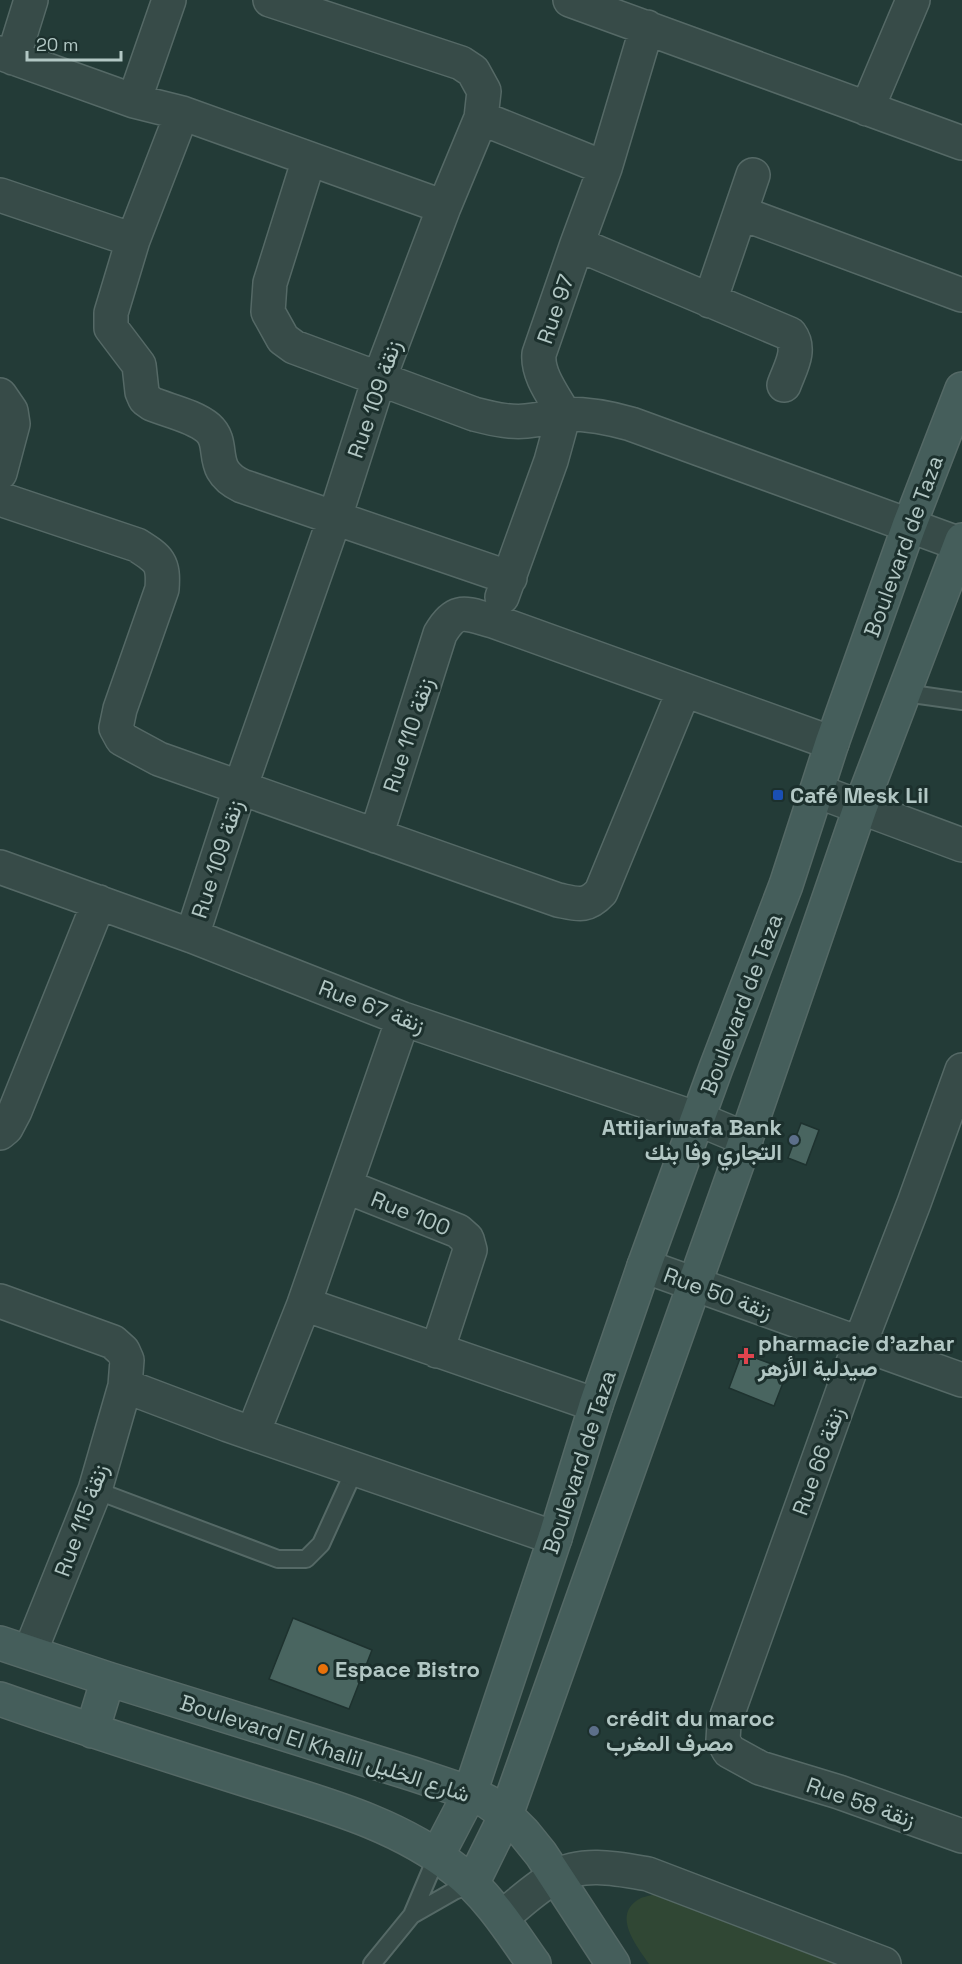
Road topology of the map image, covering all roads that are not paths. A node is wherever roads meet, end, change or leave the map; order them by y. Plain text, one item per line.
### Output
1 (31, 0) edge
2 (170, 0) edge
3 (270, 0) edge
4 (570, 0) edge
5 (913, 0) edge
6 (347, 12) edge
7 (647, 27) junction
8 (6, 56) edge
9 (134, 101) junction
10 (867, 109) junction
11 (182, 113) junction
12 (481, 118) junction
13 (962, 142) edge
14 (309, 159) junction
15 (605, 168) junction
16 (753, 175) dead end
17 (0, 195) edge
18 (444, 207) junction
19 (741, 213) junction
20 (133, 240) junction
21 (577, 244) junction
22 (962, 295) edge
23 (710, 301) junction
24 (379, 379) junction
25 (784, 385) dead end
26 (962, 389) edge
27 (0, 395) edge
28 (564, 414) junction
29 (0, 473) edge
30 (0, 499) edge
31 (335, 517) junction
32 (909, 526) junction
33 (961, 542) edge
34 (510, 578) junction
35 (493, 621) junction
36 (684, 690) junction
37 (905, 693) junction
38 (962, 701) edge
39 (832, 743) junction
40 (240, 788) junction
41 (817, 791) junction
42 (860, 808) junction
43 (376, 836) junction
44 (962, 845) edge
45 (0, 867) edge
46 (99, 902) junction
47 (192, 936) junction
48 (403, 1019) junction
49 (960, 1084) edge
50 (698, 1119) junction
51 (0, 1133) edge
52 (747, 1139) junction
53 (345, 1186) junction
54 (644, 1266) junction
55 (694, 1284) junction
56 (0, 1301) edge
57 (304, 1304) junction
58 (860, 1343) junction
59 (437, 1351) junction
60 (962, 1380) edge
61 (125, 1386) junction
62 (596, 1405) junction
63 (253, 1433) junction
64 (355, 1469) junction
65 (95, 1490) junction
66 (555, 1538) junction
67 (15, 1648) edge
68 (108, 1679) junction
69 (0, 1699) edge
70 (92, 1731) junction
71 (760, 1768) joint
72 (470, 1793) junction
73 (506, 1815) junction
74 (960, 1828) edge
75 (437, 1857) junction
76 (555, 1876) junction
77 (472, 1884) junction
78 (412, 1915) junction
79 (502, 1917) junction
80 (372, 1964) edge
81 (534, 1964) edge
82 (612, 1964) edge
83 (884, 1964) edge

1 - 8 street
2 - 9 street
3 - 6 street, Rue 109 زنقة
4 - 7 street
5 - 10 street
6 - 12 street, Rue 109 زنقة
7 - 10 street
7 - 15 street, Rue 97
8 - 9 street
9 - 11 street
10 - 13 street
11 - 14 street
11 - 20 street
12 - 15 street
12 - 18 street, Rue 109 زنقة
14 - 18 street
14 - 24 street
15 - 21 street, Rue 97
16 - 19 street
17 - 20 street
18 - 24 street, Rue 109 زنقة
19 - 22 street
19 - 23 street
20 - 31 street
21 - 23 street
21 - 28 street, Rue 97
23 - 25 street
24 - 28 street
24 - 31 street, Rue 109 زنقة
26 - 32 street, Boulevard de Taza
27 - 29 street
28 - 32 street
28 - 34 street
30 - 40 street
31 - 34 street
31 - 40 street, Rue 109 زنقة
32 - 33 street
32 - 39 street, Boulevard de Taza
33 - 37 street, Boulevard de Taza
34 - 35 street
35 - 36 street
35 - 43 street, Rue 110 زنقة
36 - 39 street
36 - 43 street
37 - 38 lane
37 - 42 street, Boulevard de Taza
39 - 41 street, Boulevard de Taza
40 - 43 street
40 - 47 street, Rue 109 زنقة
41 - 42 street
41 - 50 street, Boulevard de Taza
42 - 44 street
42 - 52 street, Boulevard de Taza
45 - 46 street, Rue 67 زنقة
46 - 47 street, Rue 67 زنقة
46 - 51 street
47 - 48 street, Rue 67 زنقة
48 - 50 street, Rue 67 زنقة
48 - 53 street
49 - 58 street, Rue 66 زنقة
50 - 52 street, Rue 67 زنقة
50 - 54 street, Boulevard de Taza
52 - 55 street, Boulevard de Taza
53 - 57 street
53 - 59 street, Rue 100
54 - 55 street, Rue 50 زنقة
54 - 62 street, Boulevard de Taza
55 - 58 street, Rue 50 زنقة
55 - 73 street, Boulevard de Taza
56 - 61 street, Rue 115 زنقة
57 - 59 street
57 - 63 street
58 - 60 street, Rue 50 زنقة
58 - 71 street, Rue 66 زنقة
59 - 62 street
61 - 63 street
61 - 65 street, Rue 115 زنقة
62 - 66 street, Boulevard de Taza
63 - 64 street
64 - 65 lane
64 - 66 street
65 - 67 street, Rue 115 زنقة
66 - 72 street, Boulevard de Taza
67 - 68 street, Boulevard El Khalil شارع الخليل
68 - 70 street
68 - 72 street, Boulevard El Khalil شارع الخليل
69 - 70 street
70 - 75 street
71 - 74 street, Rue 58 زنقة
72 - 73 street, Boulevard El Khalil شارع الخليل
72 - 75 street, Boulevard de Taza
73 - 76 street, Boulevard El Khalil شارع الخليل
73 - 77 street, Boulevard de Taza
75 - 77 street
75 - 78 lane
76 - 79 street
76 - 82 street, Boulevard El Khalil شارع الخليل
76 - 83 street
77 - 78 lane
77 - 79 street
78 - 80 lane
79 - 81 street

